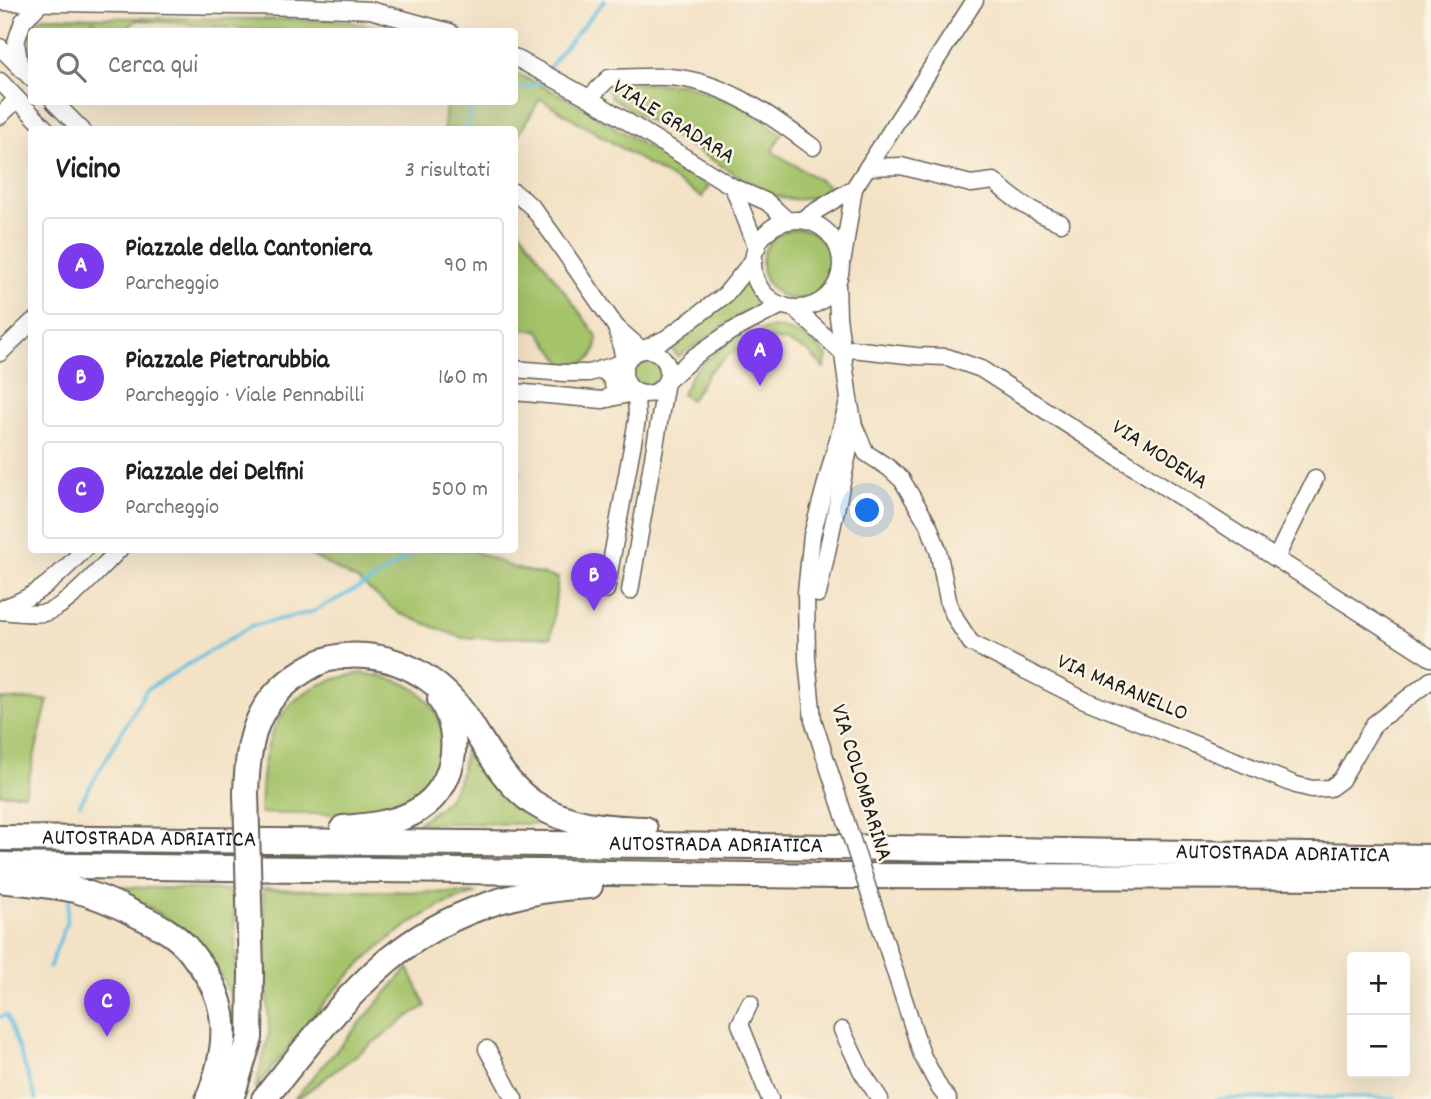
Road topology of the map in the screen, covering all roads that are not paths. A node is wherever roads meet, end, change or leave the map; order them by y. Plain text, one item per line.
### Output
1 (975, 0) edge
2 (0, 2) edge
3 (41, 3) junction
4 (370, 5) edge
5 (438, 28) edge
6 (0, 47) edge
7 (518, 59) edge
8 (26, 73) edge
9 (0, 81) edge
10 (589, 98) junction
11 (17, 99) junction
12 (57, 105) edge
13 (0, 116) edge
14 (43, 126) edge
15 (78, 126) edge
16 (813, 148) dead end
17 (868, 167) junction
18 (733, 187) junction
19 (854, 188) junction
20 (518, 195) edge
21 (794, 221) junction
22 (1061, 223) dead end
23 (755, 253) junction
24 (839, 277) junction
25 (788, 307) junction
26 (28, 326) edge
27 (616, 327) junction
28 (642, 350) junction
29 (0, 353) edge
30 (844, 354) junction
31 (625, 362) junction
32 (518, 369) edge
33 (601, 369) junction
34 (666, 382) junction
35 (518, 392) edge
36 (636, 392) junction
37 (607, 399) junction
38 (849, 399) junction
39 (855, 426) junction
40 (866, 453) joint
41 (1315, 479) dead end
42 (81, 553) edge
43 (116, 553) edge
44 (1276, 558) junction
45 (606, 590) dead end
46 (630, 591) dead end
47 (818, 594) dead end
48 (0, 610) edge
49 (1431, 658) edge
50 (428, 680) junction
51 (1431, 680) edge
52 (0, 838) edge
53 (93, 839) junction
54 (836, 847) junction
55 (1431, 857) edge
56 (0, 865) edge
57 (835, 876) junction
58 (1431, 877) edge
59 (0, 880) edge
60 (750, 1003) dead end
61 (842, 1030) dead end
62 (486, 1049) dead end
63 (944, 1094) edge
64 (225, 1098) edge
65 (264, 1099) edge
66 (514, 1099) edge
67 (770, 1099) edge
68 (880, 1099) edge
69 (959, 1099) edge

1 - 17 street, VIA COLOMBARINA
2 - 3 street
3 - 4 street
3 - 8 street
4 - 5 street
6 - 8 street
7 - 10 street, VIALE GRADARA
9 - 11 street
10 - 16 street
10 - 18 street, VIALE GRADARA
11 - 13 street
11 - 14 street
12 - 15 street
17 - 19 street, VIA COLOMBARINA
17 - 22 street
18 - 21 street, VIALE GRADARA
18 - 23 street, VIALE GRADARA
19 - 21 street, VIA COLOMBARINA
19 - 24 street, VIA COLOMBARINA
20 - 27 street
21 - 23 street
21 - 24 street
23 - 25 street
23 - 28 street
24 - 25 street
24 - 30 street, VIA COLOMBARINA
25 - 30 street
25 - 34 street
26 - 29 street
27 - 28 street
27 - 31 street
28 - 31 street
28 - 34 street
30 - 38 street, VIA COLOMBARINA
30 - 44 street, VIA MODENA
31 - 33 street
31 - 36 street
32 - 33 street
33 - 37 street
34 - 36 street
34 - 46 street
35 - 37 street
36 - 37 street
36 - 45 street
38 - 39 street, VIA COLOMBARINA
38 - 63 street, VIA COLOMBARINA, bridge
39 - 40 street, VIA COLOMBARINA
39 - 47 street, VIA COLOMBARINA
40 - 51 street, VIA MARANELLO
41 - 44 street
42 - 48 street
43 - 48 street
44 - 49 street, VIA MODENA
50 - 53 highway
50 - 54 highway
50 - 64 highway, bridge
52 - 53 highway, AUTOSTRADA ADRIATICA
53 - 54 highway, AUTOSTRADA ADRIATICA
54 - 55 highway, AUTOSTRADA ADRIATICA
56 - 57 highway, AUTOSTRADA ADRIATICA
57 - 58 highway, AUTOSTRADA ADRIATICA
57 - 65 highway
59 - 64 highway
60 - 67 street
61 - 68 street
62 - 66 street
63 - 69 street, VIA COLOMBARINA

